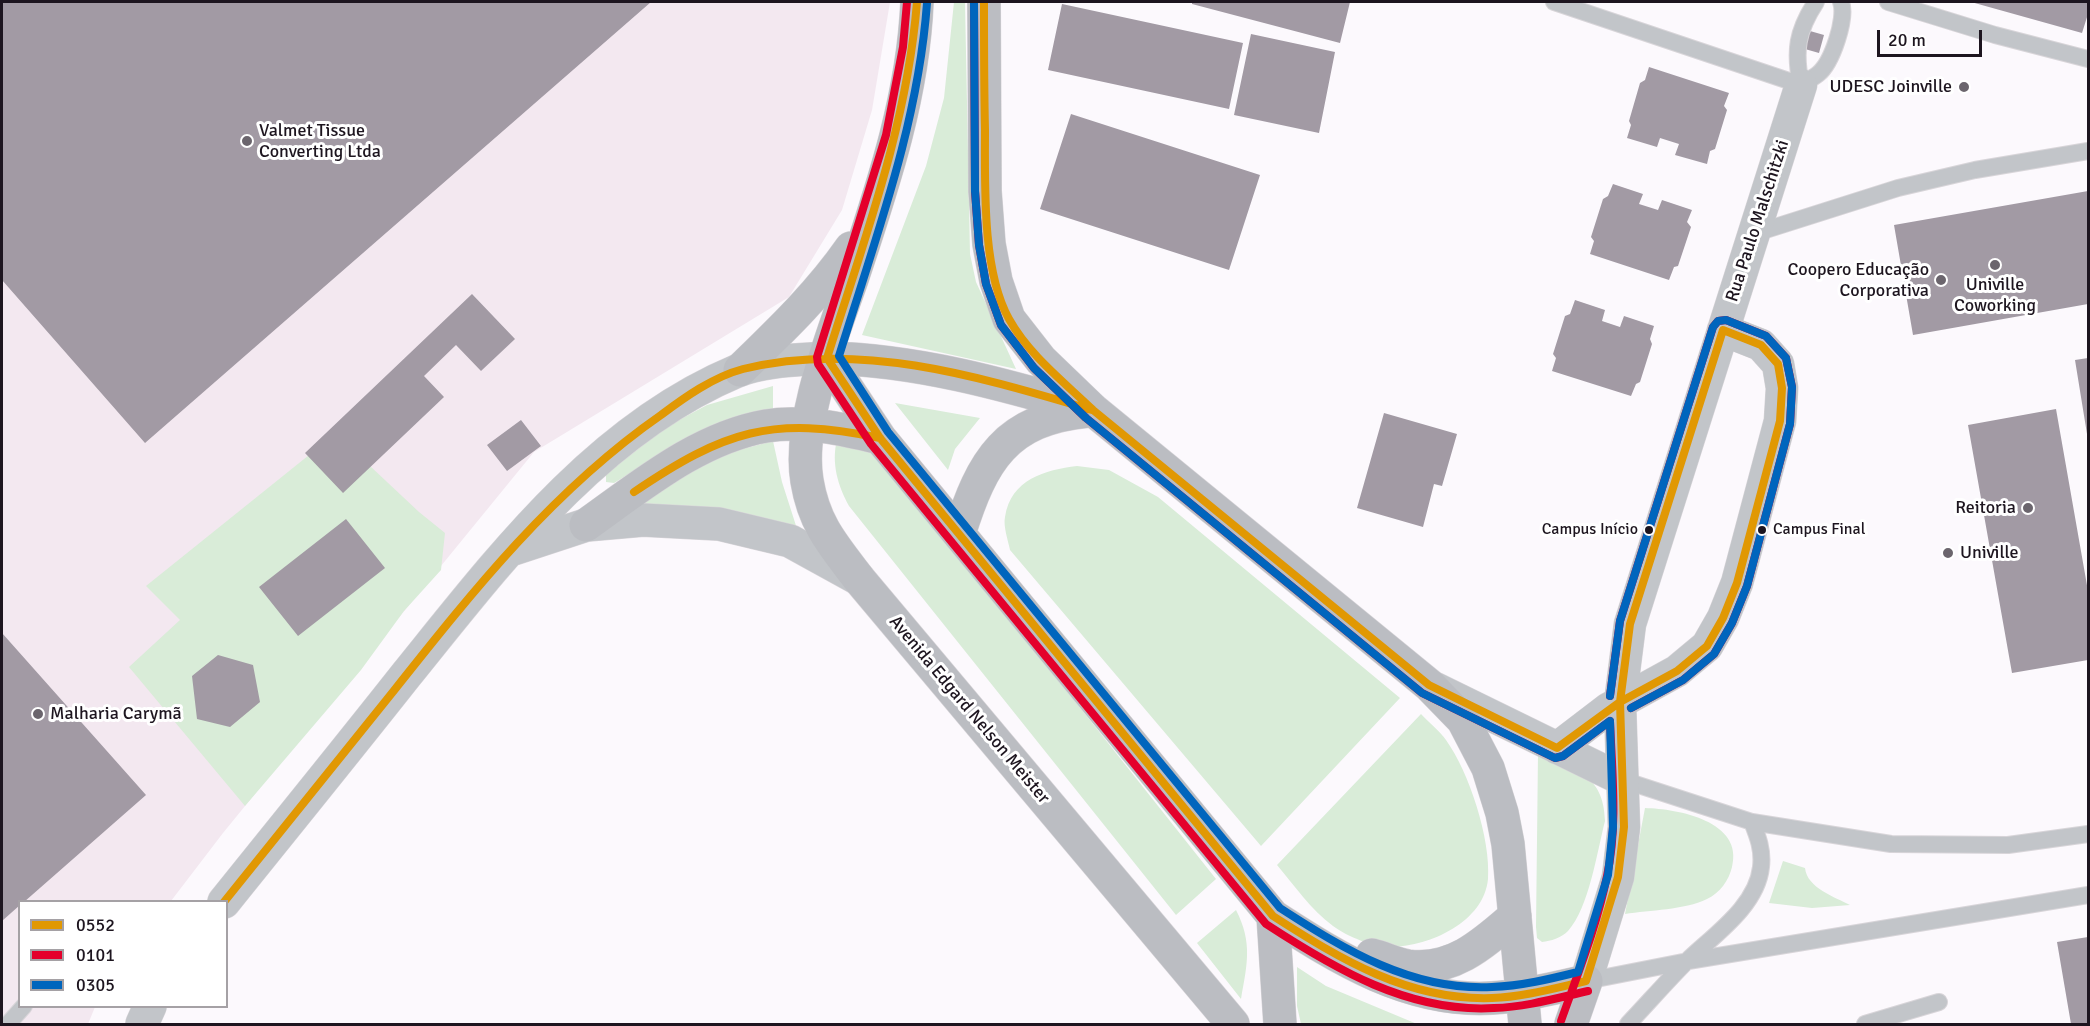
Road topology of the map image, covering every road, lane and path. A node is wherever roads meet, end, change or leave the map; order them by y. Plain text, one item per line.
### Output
1 (917, 2) edge
2 (984, 2) edge
3 (1554, 2) edge
4 (1816, 2) edge
5 (1841, 2) edge
6 (1888, 2) edge
7 (2088, 59) edge
8 (1801, 85) junction
9 (2088, 151) edge
10 (871, 220) junction
11 (1753, 234) junction
12 (1722, 330) junction
13 (826, 358) junction
14 (740, 370) junction
15 (1093, 410) junction
16 (809, 425) junction
17 (880, 438) junction
18 (586, 525) junction
19 (959, 534) junction
20 (506, 551) junction
21 (859, 579) junction
22 (1429, 685) junction
23 (1620, 703) junction
24 (1557, 748) junction
25 (1623, 780) junction
26 (1752, 822) junction
27 (2088, 834) edge
28 (2088, 895) edge
29 (226, 900) edge
30 (1273, 916) junction
31 (1515, 916) junction
32 (1688, 961) junction
33 (1586, 981) junction
34 (1939, 1002) dead end
35 (22, 1008) edge
36 (149, 1008) edge
37 (1524, 1010) edge
38 (8, 1024) edge
39 (142, 1024) edge
40 (1233, 1024) edge
41 (1280, 1024) edge
42 (1571, 1024) edge
43 (1628, 1024) edge
44 (1865, 1024) edge

1 - 10 main road, Avenida Edgard Nelson Meister
2 - 15 main road
3 - 8 lane
4 - 8 lane
5 - 8 lane
6 - 7 lane
8 - 11 street, Rua Paulo Malschitzki
9 - 11 lane
10 - 13 main road, Avenida Edgard Nelson Meister
10 - 14 main road
11 - 12 street, Rua Paulo Malschitzki
12 - 23 street, Rua Paulo Malschitzki
12 - 23 street
13 - 14 street
13 - 15 main road
13 - 16 main road, Avenida Edgard Nelson Meister
13 - 17 main road
14 - 20 street
15 - 19 main road
15 - 22 main road
16 - 17 main road
16 - 18 main road
16 - 21 main road, Avenida Edgard Nelson Meister
17 - 19 main road
18 - 20 street
18 - 21 street
19 - 30 main road
20 - 29 street
21 - 40 main road, Avenida Edgard Nelson Meister
22 - 24 street
22 - 31 main road
23 - 24 street
23 - 25 street, Rua Paulo Malschitzki
24 - 25 street
25 - 26 lane
25 - 33 street, Rua Paulo Malschitzki
26 - 27 lane
26 - 32 lane
28 - 32 lane
30 - 31 main road
30 - 37 main road
30 - 41 main road
31 - 37 main road
32 - 33 lane
32 - 43 lane
33 - 37 main road
33 - 42 main road
34 - 44 lane
35 - 38 lane
36 - 39 street

